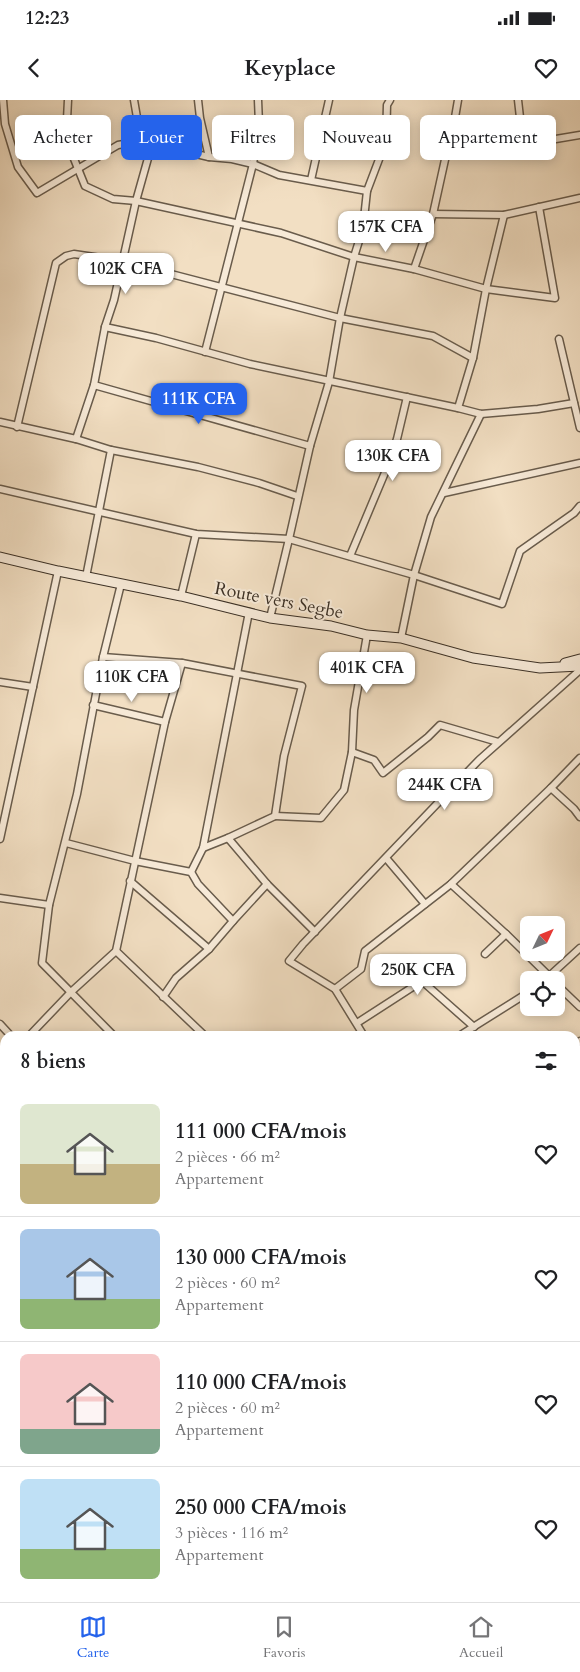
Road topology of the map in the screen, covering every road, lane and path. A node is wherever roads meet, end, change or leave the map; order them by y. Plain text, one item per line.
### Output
1 (3, 100) edge
2 (68, 100) edge
3 (134, 100) edge
4 (198, 100) edge
5 (258, 100) edge
6 (329, 100) edge
7 (390, 100) edge
8 (458, 100) edge
9 (518, 100) edge
10 (136, 115) edge
11 (455, 115) edge
12 (520, 115) edge
13 (580, 135) edge
14 (556, 139) edge
15 (121, 144) edge
16 (202, 155) edge
17 (210, 157) junction
18 (148, 160) edge
19 (445, 160) edge
20 (253, 164) junction
21 (79, 169) junction
22 (311, 180) junction
23 (367, 191) junction
24 (580, 198) edge
25 (136, 201) junction
26 (539, 207) junction
27 (433, 214) junction
28 (504, 214) junction
29 (238, 223) junction
30 (354, 258) junction
31 (122, 261) junction
32 (414, 269) junction
33 (221, 287) junction
34 (486, 289) junction
35 (340, 318) junction
36 (105, 327) junction
37 (559, 339) dead end
38 (205, 352) junction
39 (473, 358) junction
40 (329, 382) junction
41 (94, 384) junction
42 (407, 397) junction
43 (574, 403) junction
44 (458, 408) junction
45 (481, 414) junction
46 (0, 422) edge
47 (17, 427) junction
48 (580, 428) edge
49 (76, 439) junction
50 (310, 446) junction
51 (111, 450) junction
52 (580, 463) edge
53 (0, 488) edge
54 (444, 493) junction
55 (297, 496) junction
56 (580, 506) edge
57 (99, 511) junction
58 (196, 534) junction
59 (289, 539) junction
60 (350, 556) junction
61 (0, 557) edge
62 (58, 571) junction
63 (414, 575) junction
64 (86, 577) junction
65 (121, 584) junction
66 (181, 596) junction
67 (249, 612) junction
68 (270, 618) junction
69 (367, 635) junction
70 (401, 638) junction
71 (103, 657) junction
72 (580, 659) edge
73 (182, 663) junction
74 (552, 666) junction
75 (580, 666) edge
76 (580, 670) edge
77 (238, 673) junction
78 (0, 682) edge
79 (33, 687) junction
80 (93, 705) junction
81 (165, 722) junction
82 (498, 742) junction
83 (352, 752) junction
84 (580, 758) edge
85 (551, 788) junction
86 (274, 816) junction
87 (580, 817) edge
88 (2, 821) edge
89 (228, 838) junction
90 (0, 839) edge
91 (66, 844) junction
92 (203, 848) junction
93 (386, 858) junction
94 (135, 861) junction
95 (191, 872) junction
96 (130, 881) junction
97 (267, 884) junction
98 (451, 884) junction
99 (0, 898) edge
100 (425, 904) junction
101 (49, 905) junction
102 (233, 921) junction
103 (315, 932) junction
104 (506, 934) junction
105 (580, 948) edge
106 (209, 949) junction
107 (116, 951) junction
108 (485, 954) dead end
109 (541, 971) edge
110 (557, 971) edge
111 (335, 989) junction
112 (71, 992) junction
113 (565, 993) edge
114 (164, 997) junction
115 (520, 998) edge
116 (580, 1007) edge
117 (357, 1023) junction
118 (474, 1028) junction
119 (34, 1031) edge
120 (109, 1031) edge
121 (201, 1031) edge
122 (361, 1031) edge
123 (468, 1031) edge

1 - 21 street
2 - 21 street
3 - 10 street
4 - 17 street
5 - 20 street
6 - 22 street
7 - 23 street
8 - 11 street
9 - 12 street
13 - 14 street
15 - 21 street
16 - 17 street
17 - 20 street
18 - 25 street
19 - 27 street
20 - 22 street
20 - 29 street
21 - 25 street
22 - 23 street
23 - 30 street
24 - 26 street
25 - 29 street
25 - 31 street
26 - 28 street
26 - 34 street
27 - 28 street
27 - 32 street
28 - 34 street
29 - 30 street
29 - 33 street
30 - 32 street
30 - 35 street
31 - 33 street
31 - 36 street
31 - 47 street
32 - 34 street
33 - 35 street
33 - 38 street
34 - 39 street
35 - 39 street
35 - 40 street
36 - 38 street
36 - 41 street
37 - 43 street
38 - 40 street
39 - 44 street
40 - 42 street
40 - 50 street
41 - 49 street
41 - 50 street
42 - 44 street
42 - 60 street
43 - 45 street
43 - 48 street
44 - 45 street
45 - 54 street
46 - 47 street
47 - 49 street
49 - 51 street
50 - 55 street
51 - 55 street
51 - 57 street
52 - 54 street
53 - 57 street
54 - 63 street
55 - 59 street
56 - 63 street
57 - 58 street
57 - 64 street
58 - 59 street
58 - 66 street
59 - 60 street
59 - 68 street
60 - 63 street
61 - 62 main road, Route vers Segbe
62 - 64 main road, Route vers Segbe
62 - 79 street
63 - 70 street
64 - 65 main road, Route vers Segbe
65 - 66 main road, Route vers Segbe
65 - 71 street
66 - 67 main road, Route vers Segbe
67 - 68 main road, Route vers Segbe
67 - 77 street
68 - 69 main road, Route vers Segbe
69 - 70 main road, Route vers Segbe
69 - 83 street
70 - 74 main road, Route vers Segbe
71 - 73 street
71 - 80 street
72 - 74 main road, Route vers Segbe
73 - 77 street
73 - 81 street
74 - 75 main road, Route vers Segbe
76 - 82 street
77 - 86 street
77 - 92 street
78 - 79 street
79 - 88 street
80 - 81 street
80 - 91 street
81 - 94 street
82 - 83 street
82 - 93 street
83 - 86 street
84 - 85 street
85 - 87 street
85 - 98 street
86 - 89 street
88 - 90 street
89 - 92 street
89 - 97 street
91 - 94 street
91 - 101 street
92 - 95 street
93 - 100 street
93 - 103 street
94 - 95 street
94 - 96 street
95 - 102 street
96 - 106 street
96 - 107 street
97 - 102 street
97 - 103 street
98 - 100 street
98 - 104 street
99 - 101 street
100 - 111 street
101 - 112 street
102 - 106 street
103 - 111 street
104 - 108 street
104 - 109 street
105 - 110 street
106 - 114 street
107 - 112 street
107 - 114 street
111 - 117 street
112 - 119 street
112 - 120 street
113 - 116 street
114 - 121 street
115 - 118 street
117 - 118 street
117 - 122 street
118 - 123 street

